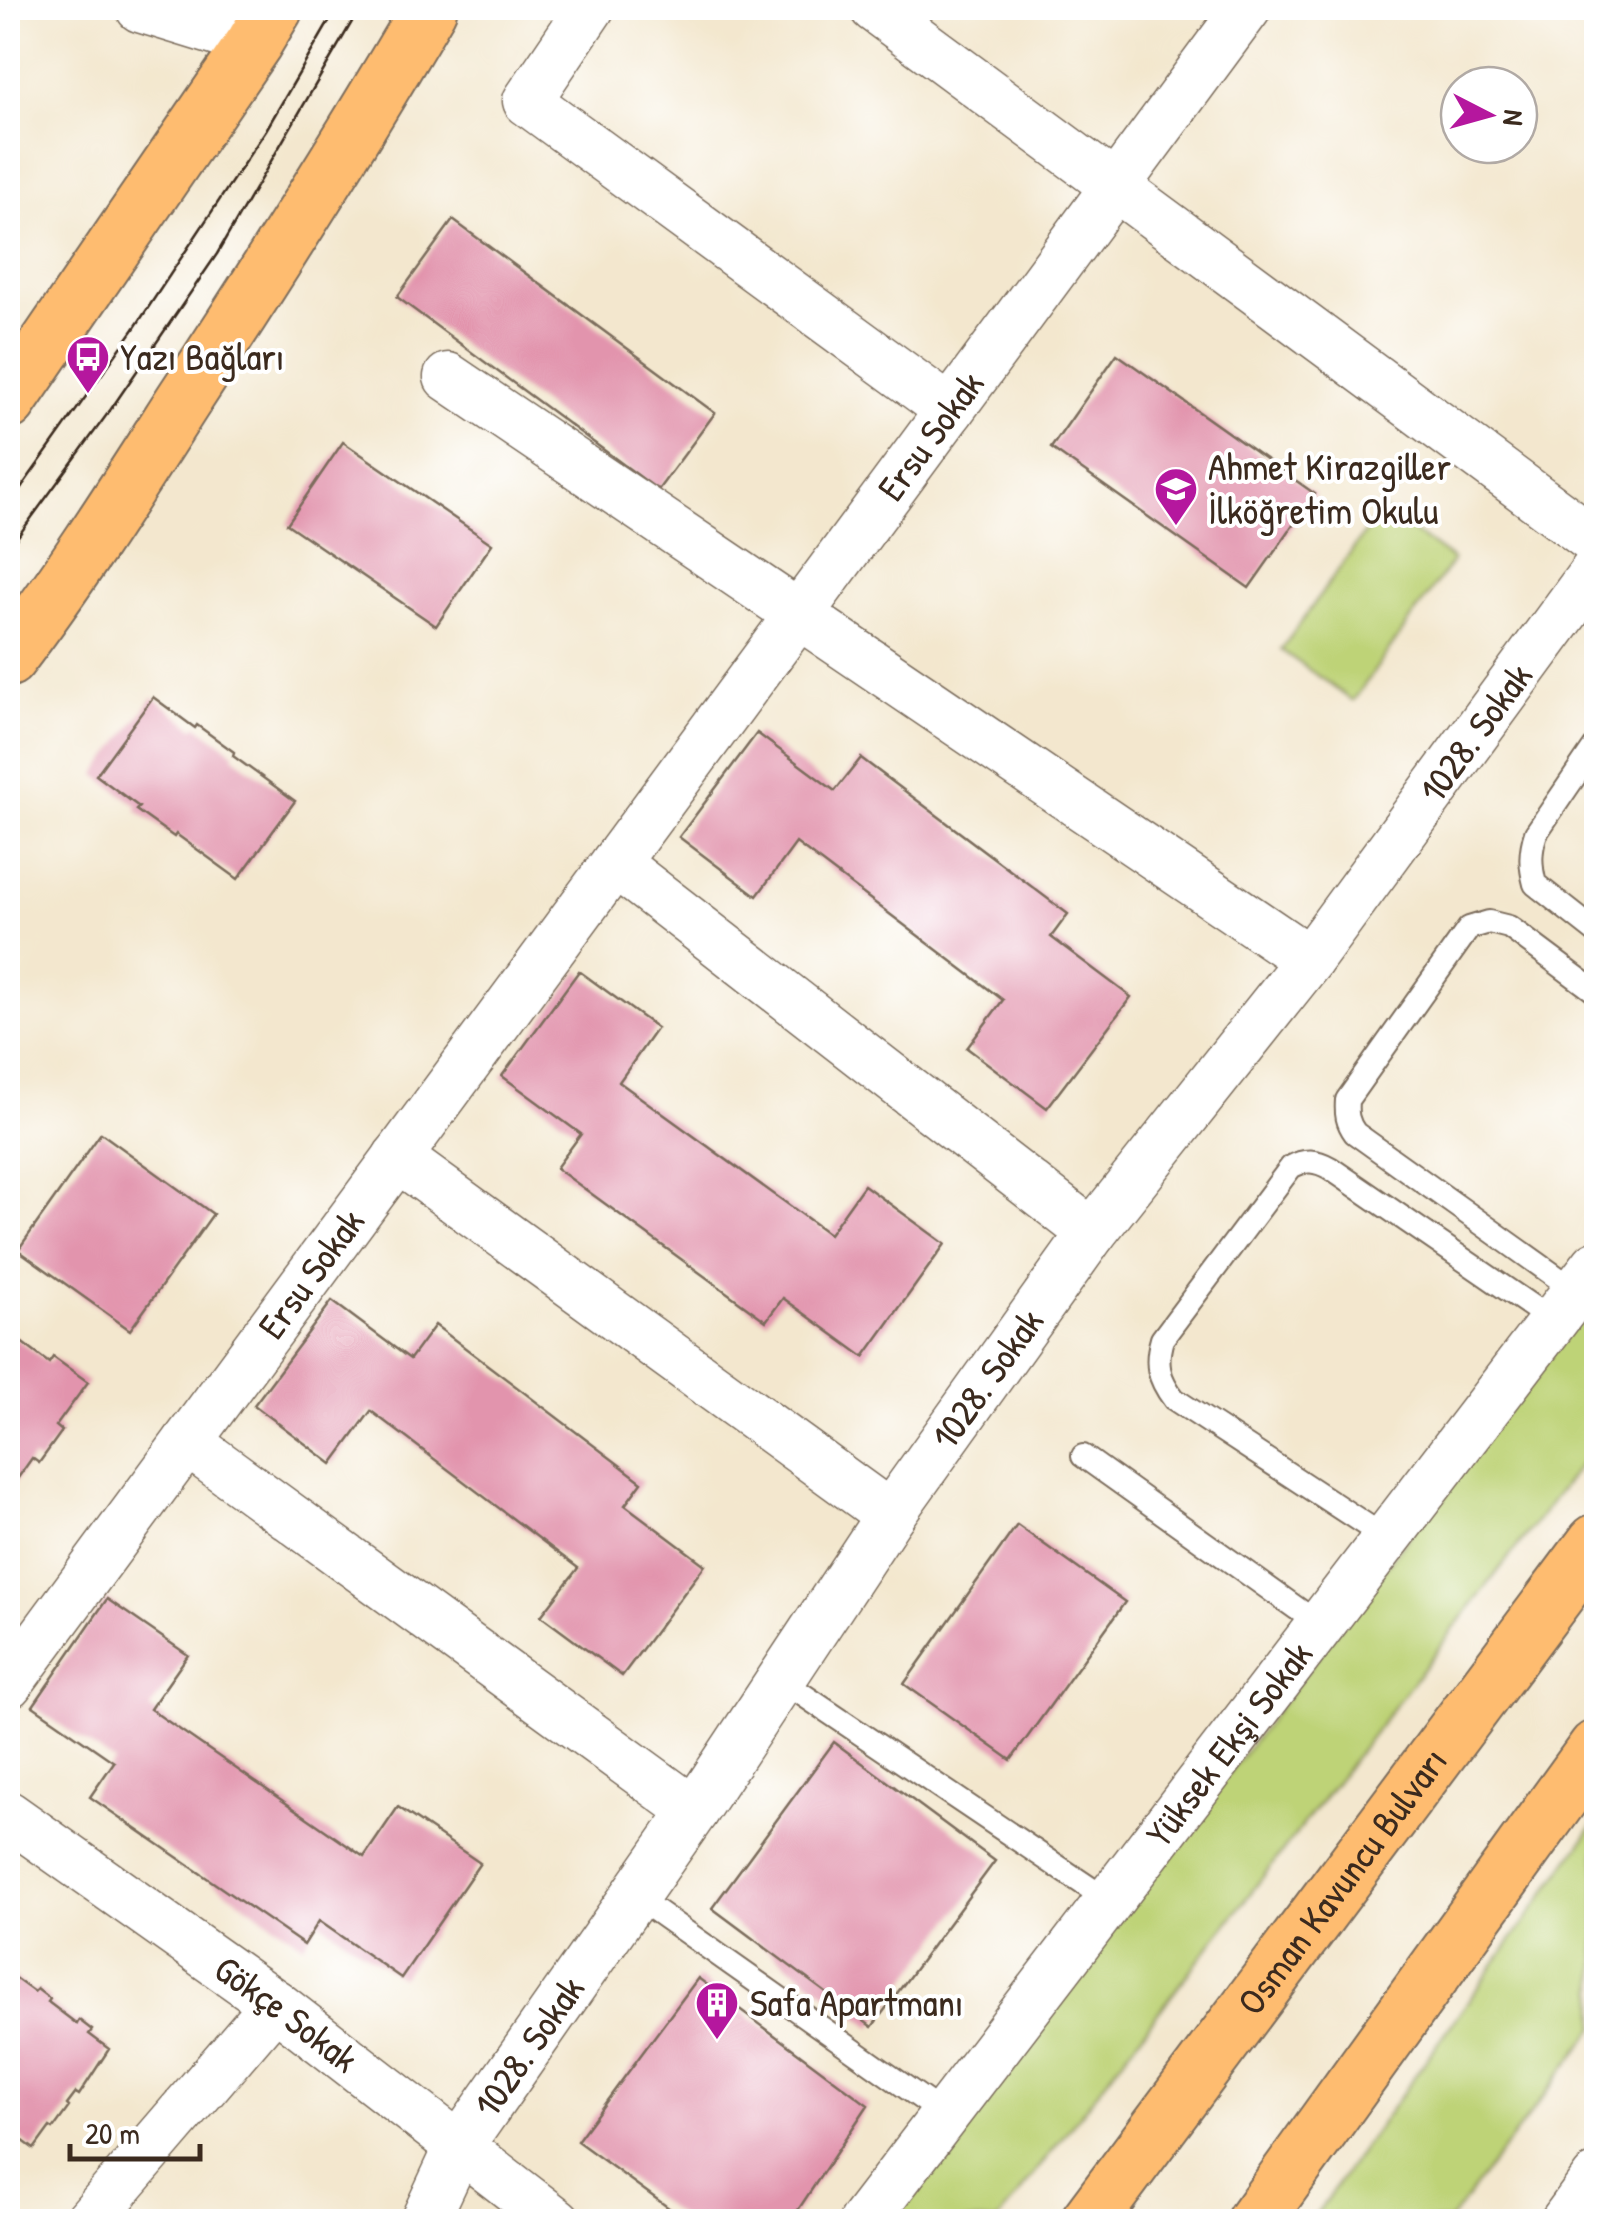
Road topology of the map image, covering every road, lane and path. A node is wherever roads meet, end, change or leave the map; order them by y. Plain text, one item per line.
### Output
1 (140, 8) edge
2 (429, 8) edge
3 (590, 8) edge
4 (874, 8) edge
5 (1247, 8) edge
6 (265, 25) edge
7 (1115, 186) junction
8 (448, 377) dead end
9 (8, 402) edge
10 (950, 410) junction
11 (1596, 542) edge
12 (1596, 569) edge
13 (798, 615) junction
14 (8, 658) edge
15 (1596, 746) edge
16 (615, 862) junction
17 (1596, 932) edge
18 (1310, 960) junction
19 (1596, 992) edge
20 (397, 1157) junction
21 (1092, 1233) junction
22 (1575, 1292) edge
23 (186, 1442) junction
24 (1083, 1456) dead end
25 (890, 1516) junction
26 (1386, 1538) junction
27 (1596, 1542) edge
28 (1320, 1624) junction
29 (781, 1680) junction
30 (8, 1684) edge
31 (1596, 1748) edge
32 (694, 1811) junction
33 (8, 1816) edge
34 (634, 1896) junction
35 (1109, 1901) junction
36 (275, 2004) junction
37 (944, 2115) junction
38 (460, 2147) junction
39 (1596, 2178) edge
40 (88, 2222) edge
41 (424, 2222) edge
42 (557, 2222) edge
43 (863, 2222) edge
44 (1088, 2222) edge
45 (1254, 2222) edge
46 (1564, 2222) edge

1 - 6 street
2 - 14 main road
3 - 10 street
4 - 7 street
5 - 7 street, Ersu Sokak
6 - 9 main road
7 - 10 street, Ersu Sokak
7 - 11 street
8 - 13 street
10 - 13 street, Ersu Sokak
12 - 18 street, 1028. Sokak
13 - 16 street, Ersu Sokak
13 - 18 street
15 - 17 lane
16 - 20 street, Ersu Sokak
16 - 21 street
18 - 21 street, 1028. Sokak
19 - 22 lane
20 - 23 street, Ersu Sokak
20 - 25 street
21 - 25 street, 1028. Sokak
22 - 26 street, Yüksek Ekşi Sokak
22 - 26 lane
23 - 30 street, Ersu Sokak
23 - 32 street
24 - 28 lane
25 - 29 street, 1028. Sokak
26 - 28 street, Yüksek Ekşi Sokak
27 - 44 main road, Osman Kavuncu Bulvarı
28 - 35 street, Yüksek Ekşi Sokak
29 - 32 street, 1028. Sokak
29 - 35 lane
31 - 45 main road
32 - 34 street, 1028. Sokak
33 - 36 street, Gökçe Sokak
34 - 37 lane
34 - 38 street, 1028. Sokak
35 - 37 street, Yüksek Ekşi Sokak
36 - 38 street, Gökçe Sokak
36 - 40 street
37 - 43 street, Yüksek Ekşi Sokak
38 - 41 street, 1028. Sokak
38 - 42 street, Gökçe Sokak
39 - 46 street

